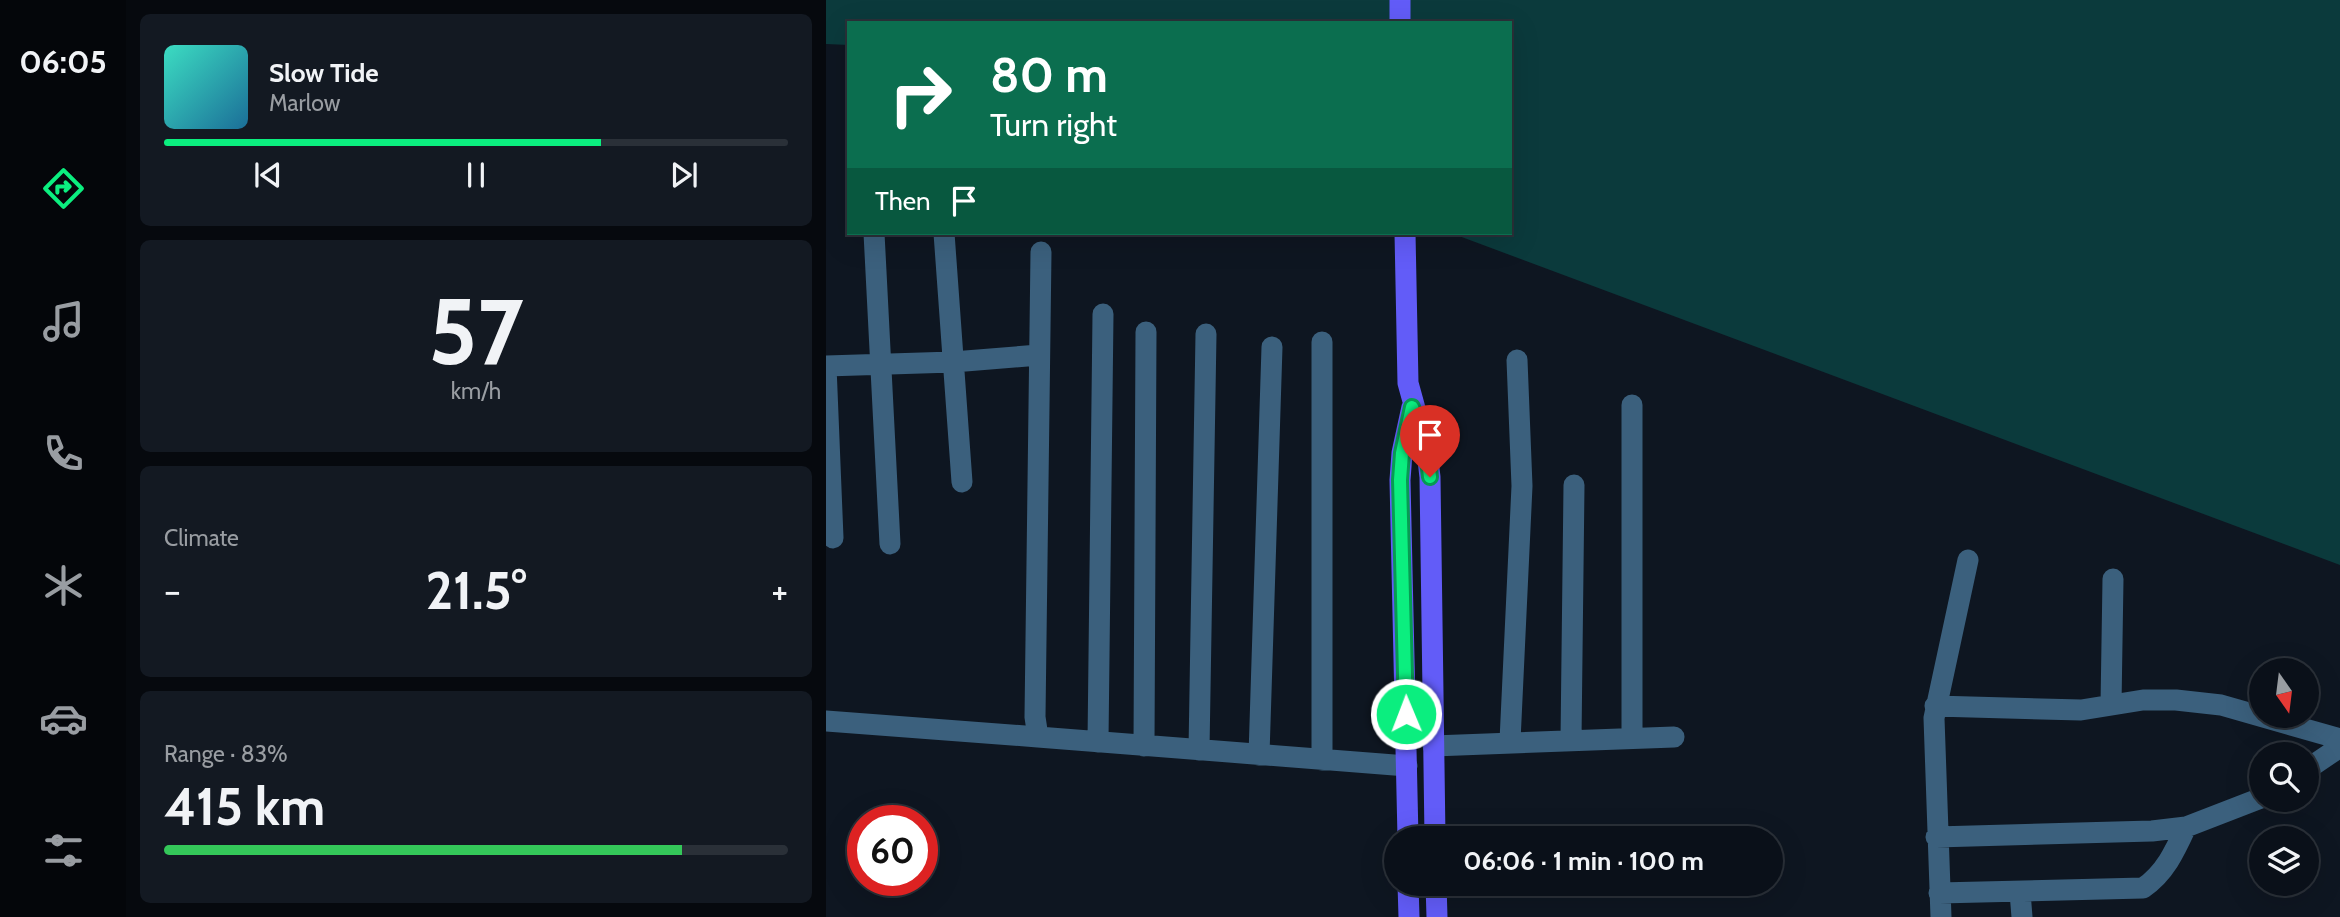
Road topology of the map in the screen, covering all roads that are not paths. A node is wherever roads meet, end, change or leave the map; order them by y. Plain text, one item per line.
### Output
1 (1400, 0) edge
2 (1401, 21) edge
3 (874, 235) edge
4 (944, 235) edge
5 (1405, 235) edge
6 (1041, 252) dead end
7 (1103, 314) dead end
8 (1146, 332) dead end
9 (1206, 334) dead end
10 (1322, 342) dead end
11 (1272, 347) dead end
12 (1040, 355) junction
13 (1517, 360) dead end
14 (953, 362) junction
15 (881, 364) junction
16 (826, 366) edge
17 (1632, 405) dead end
18 (1412, 407) junction
19 (962, 482) dead end
20 (1574, 485) dead end
21 (833, 538) dead end
22 (890, 544) dead end
23 (1968, 560) dead end
24 (2113, 579) dead end
25 (2111, 705) junction
26 (1936, 706) junction
27 (826, 721) edge
28 (1038, 737) junction
29 (1674, 737) dead end
30 (1632, 738) junction
31 (2340, 739) edge
32 (1571, 740) junction
33 (1510, 741) junction
34 (1098, 742) junction
35 (1144, 746) junction
36 (1433, 746) junction
37 (2340, 747) edge
38 (1199, 750) junction
39 (1259, 755) junction
40 (1322, 760) junction
41 (2319, 761) edge
42 (1407, 766) junction
43 (2249, 803) edge
44 (1408, 826) edge
45 (1435, 826) edge
46 (2186, 827) junction
47 (1936, 837) junction
48 (2020, 892) junction
49 (1939, 893) junction
50 (1408, 896) edge
51 (1436, 896) edge
52 (1409, 917) edge
53 (1437, 917) edge
54 (1941, 917) edge
55 (2022, 917) edge

1 - 2 main road
3 - 15 street
4 - 14 street
5 - 18 main road
6 - 12 street
7 - 34 street
8 - 35 street
9 - 38 street
10 - 40 street
11 - 39 street
12 - 14 street
12 - 28 street
13 - 33 street
14 - 15 street
14 - 19 street
15 - 16 street
15 - 22 street
16 - 21 street
17 - 30 street
18 - 36 main road
18 - 42 main road
20 - 32 street
23 - 26 street
24 - 25 street
25 - 26 street
25 - 31 street
26 - 47 street
27 - 28 street
28 - 34 street
29 - 30 street
30 - 32 street
32 - 33 street
33 - 36 street
34 - 35 street
35 - 38 street
36 - 45 main road
37 - 41 street
38 - 39 street
39 - 40 street
40 - 42 street
42 - 44 main road
43 - 46 street
46 - 47 street
46 - 48 street
47 - 49 street
48 - 49 street
48 - 55 street
49 - 54 street
50 - 52 main road
51 - 53 main road

